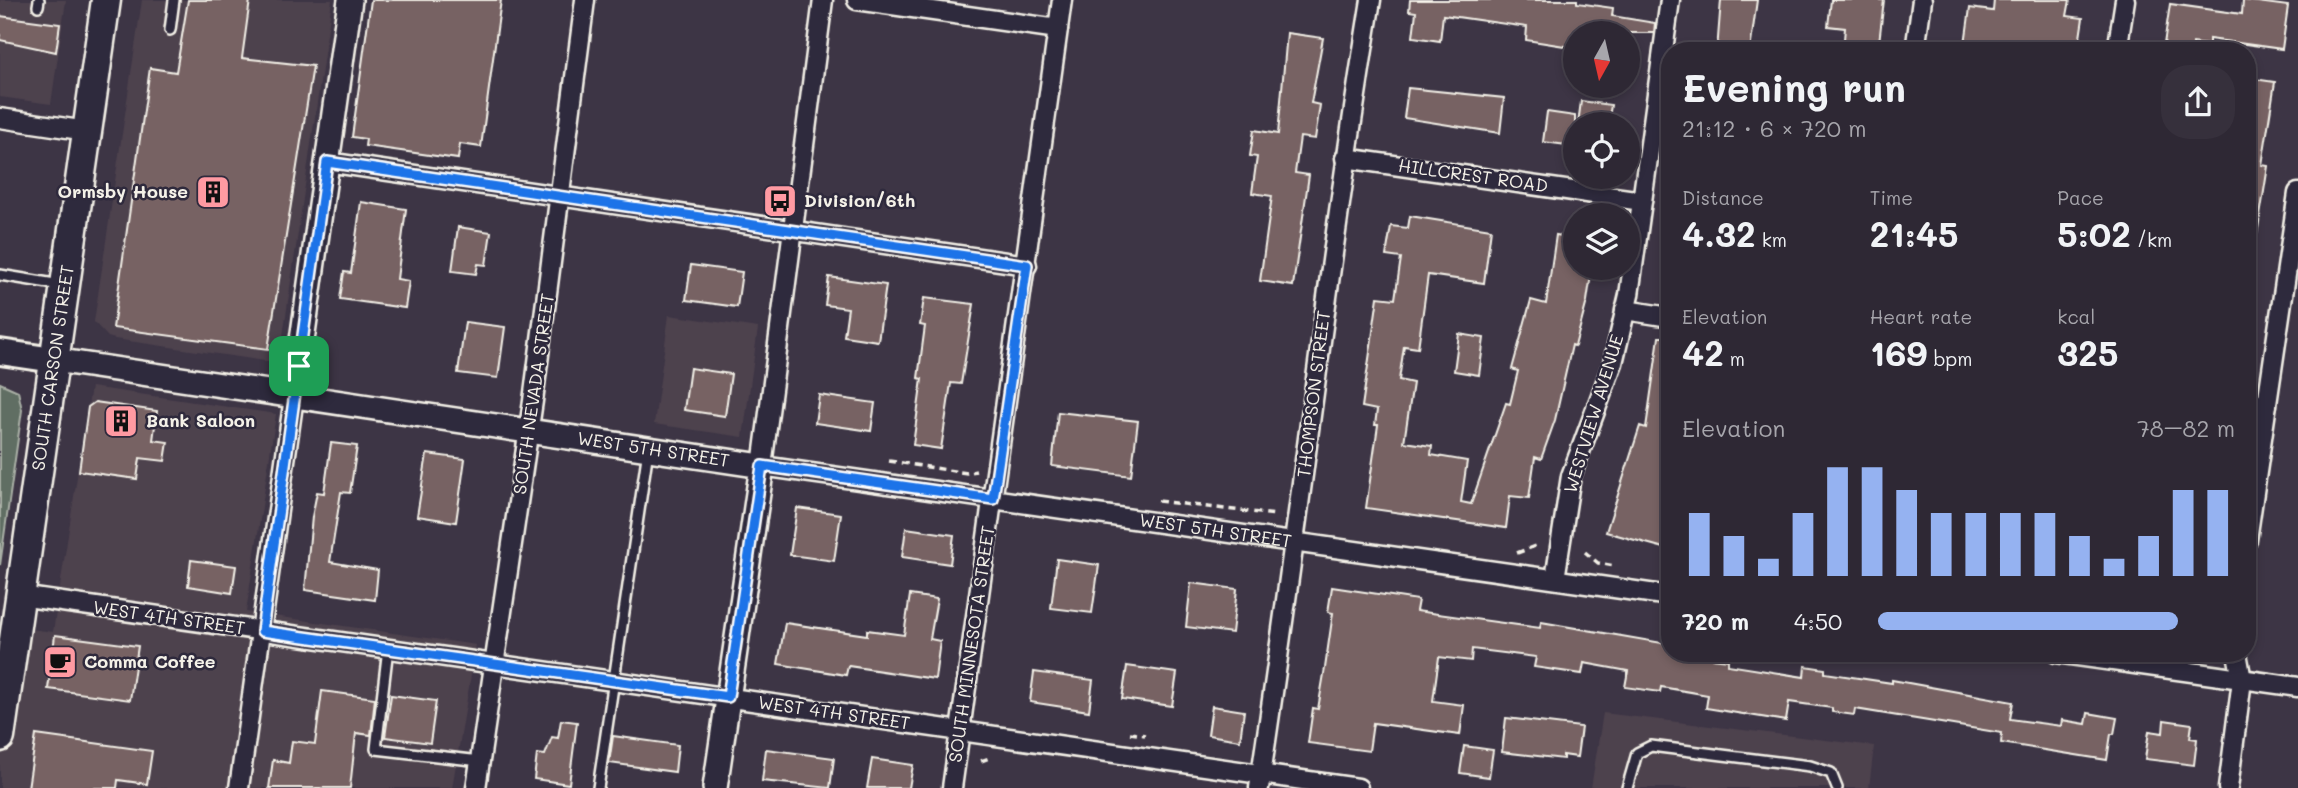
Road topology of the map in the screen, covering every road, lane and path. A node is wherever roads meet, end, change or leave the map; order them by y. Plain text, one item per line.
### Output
1 (106, 0) edge
2 (174, 0) edge
3 (350, 0) edge
4 (586, 0) edge
5 (823, 0) edge
6 (857, 0) edge
7 (1062, 0) edge
8 (1371, 0) edge
9 (1670, 0) edge
10 (1922, 0) edge
11 (2125, 0) edge
12 (1058, 29) junction
13 (170, 30) dead end
14 (1664, 42) edge
15 (1916, 42) edge
16 (2118, 42) edge
17 (1661, 65) edge
18 (0, 118) edge
19 (87, 131) junction
20 (1345, 158) junction
21 (327, 162) junction
22 (2298, 193) edge
23 (561, 197) junction
24 (1642, 201) junction
25 (795, 232) junction
26 (1027, 265) junction
27 (0, 275) edge
28 (64, 285) junction
29 (1625, 310) junction
30 (1661, 316) edge
31 (0, 352) edge
32 (54, 360) junction
33 (294, 397) junction
34 (2256, 403) edge
35 (2267, 405) junction
36 (529, 432) junction
37 (648, 449) junction
38 (889, 461) dead end
39 (762, 466) junction
40 (976, 471) dead end
41 (2256, 479) edge
42 (993, 499) junction
43 (1158, 500) dead end
44 (1276, 515) dead end
45 (1296, 542) junction
46 (1538, 545) dead end
47 (1509, 552) dead end
48 (1585, 552) dead end
49 (1626, 568) dead end
50 (1555, 579) junction
51 (1661, 595) edge
52 (20, 596) junction
53 (262, 631) junction
54 (388, 648) junction
55 (2118, 662) edge
56 (2239, 662) edge
57 (494, 663) junction
58 (614, 680) junction
59 (2242, 680) junction
60 (2298, 687) edge
61 (728, 697) junction
62 (960, 731) junction
63 (0, 737) edge
64 (480, 761) junction
65 (1260, 781) edge
66 (239, 788) edge
67 (476, 788) edge
68 (598, 788) edge
69 (715, 788) edge
70 (952, 788) edge
71 (1358, 788) edge
72 (1627, 788) edge
73 (1837, 788) edge
74 (2228, 788) edge

1 - 19 main road, SOUTH CARSON STREET
2 - 13 lane
3 - 21 street
4 - 23 street, SOUTH NEVADA STREET
5 - 25 street
6 - 12 street
7 - 12 street, SOUTH MINNESOTA STREET
8 - 20 street, THOMPSON STREET
9 - 14 street, WESTVIEW AVENUE
10 - 15 street
11 - 16 street
12 - 26 street, SOUTH MINNESOTA STREET
17 - 24 street, WESTVIEW AVENUE
18 - 19 street
19 - 28 main road, SOUTH CARSON STREET
20 - 24 street, HILLCREST ROAD
20 - 45 street, THOMPSON STREET
21 - 23 street
21 - 33 street
22 - 35 street
23 - 25 street
23 - 36 street, SOUTH NEVADA STREET
24 - 29 street, WESTVIEW AVENUE
25 - 26 street
25 - 39 street
26 - 42 street, SOUTH MINNESOTA STREET
27 - 28 lane
28 - 32 main road, SOUTH CARSON STREET
29 - 30 street
29 - 50 street, WESTVIEW AVENUE
31 - 32 main road
32 - 33 street, WEST 5TH STREET
32 - 52 main road, SOUTH CARSON STREET
33 - 36 street, WEST 5TH STREET
33 - 53 street
34 - 35 street
35 - 41 street
36 - 37 street, WEST 5TH STREET
36 - 57 street, SOUTH NEVADA STREET
37 - 39 street, WEST 5TH STREET
37 - 58 lane
38 - 40 path
39 - 42 street, WEST 5TH STREET
39 - 61 street
42 - 45 street, WEST 5TH STREET
42 - 62 street, SOUTH MINNESOTA STREET
43 - 44 path
45 - 50 street, WEST 5TH STREET
45 - 65 street, THOMPSON STREET
46 - 47 path
48 - 49 path
50 - 51 street, WEST 5TH STREET
52 - 53 street, WEST 4TH STREET
52 - 63 main road, SOUTH CARSON STREET
53 - 54 street, WEST 4TH STREET
53 - 66 street
54 - 57 street, WEST 4TH STREET
54 - 64 lane
55 - 59 street
56 - 59 street
57 - 58 street, WEST 4TH STREET
57 - 64 street, SOUTH NEVADA STREET
58 - 61 street, WEST 4TH STREET
58 - 68 lane
59 - 60 street
59 - 74 street
61 - 62 street, WEST 4TH STREET
61 - 69 street
62 - 65 street, WEST 4TH STREET
62 - 70 street, SOUTH MINNESOTA STREET
64 - 67 street, SOUTH NEVADA STREET
65 - 71 street, WEST 4TH STREET
72 - 73 lane

